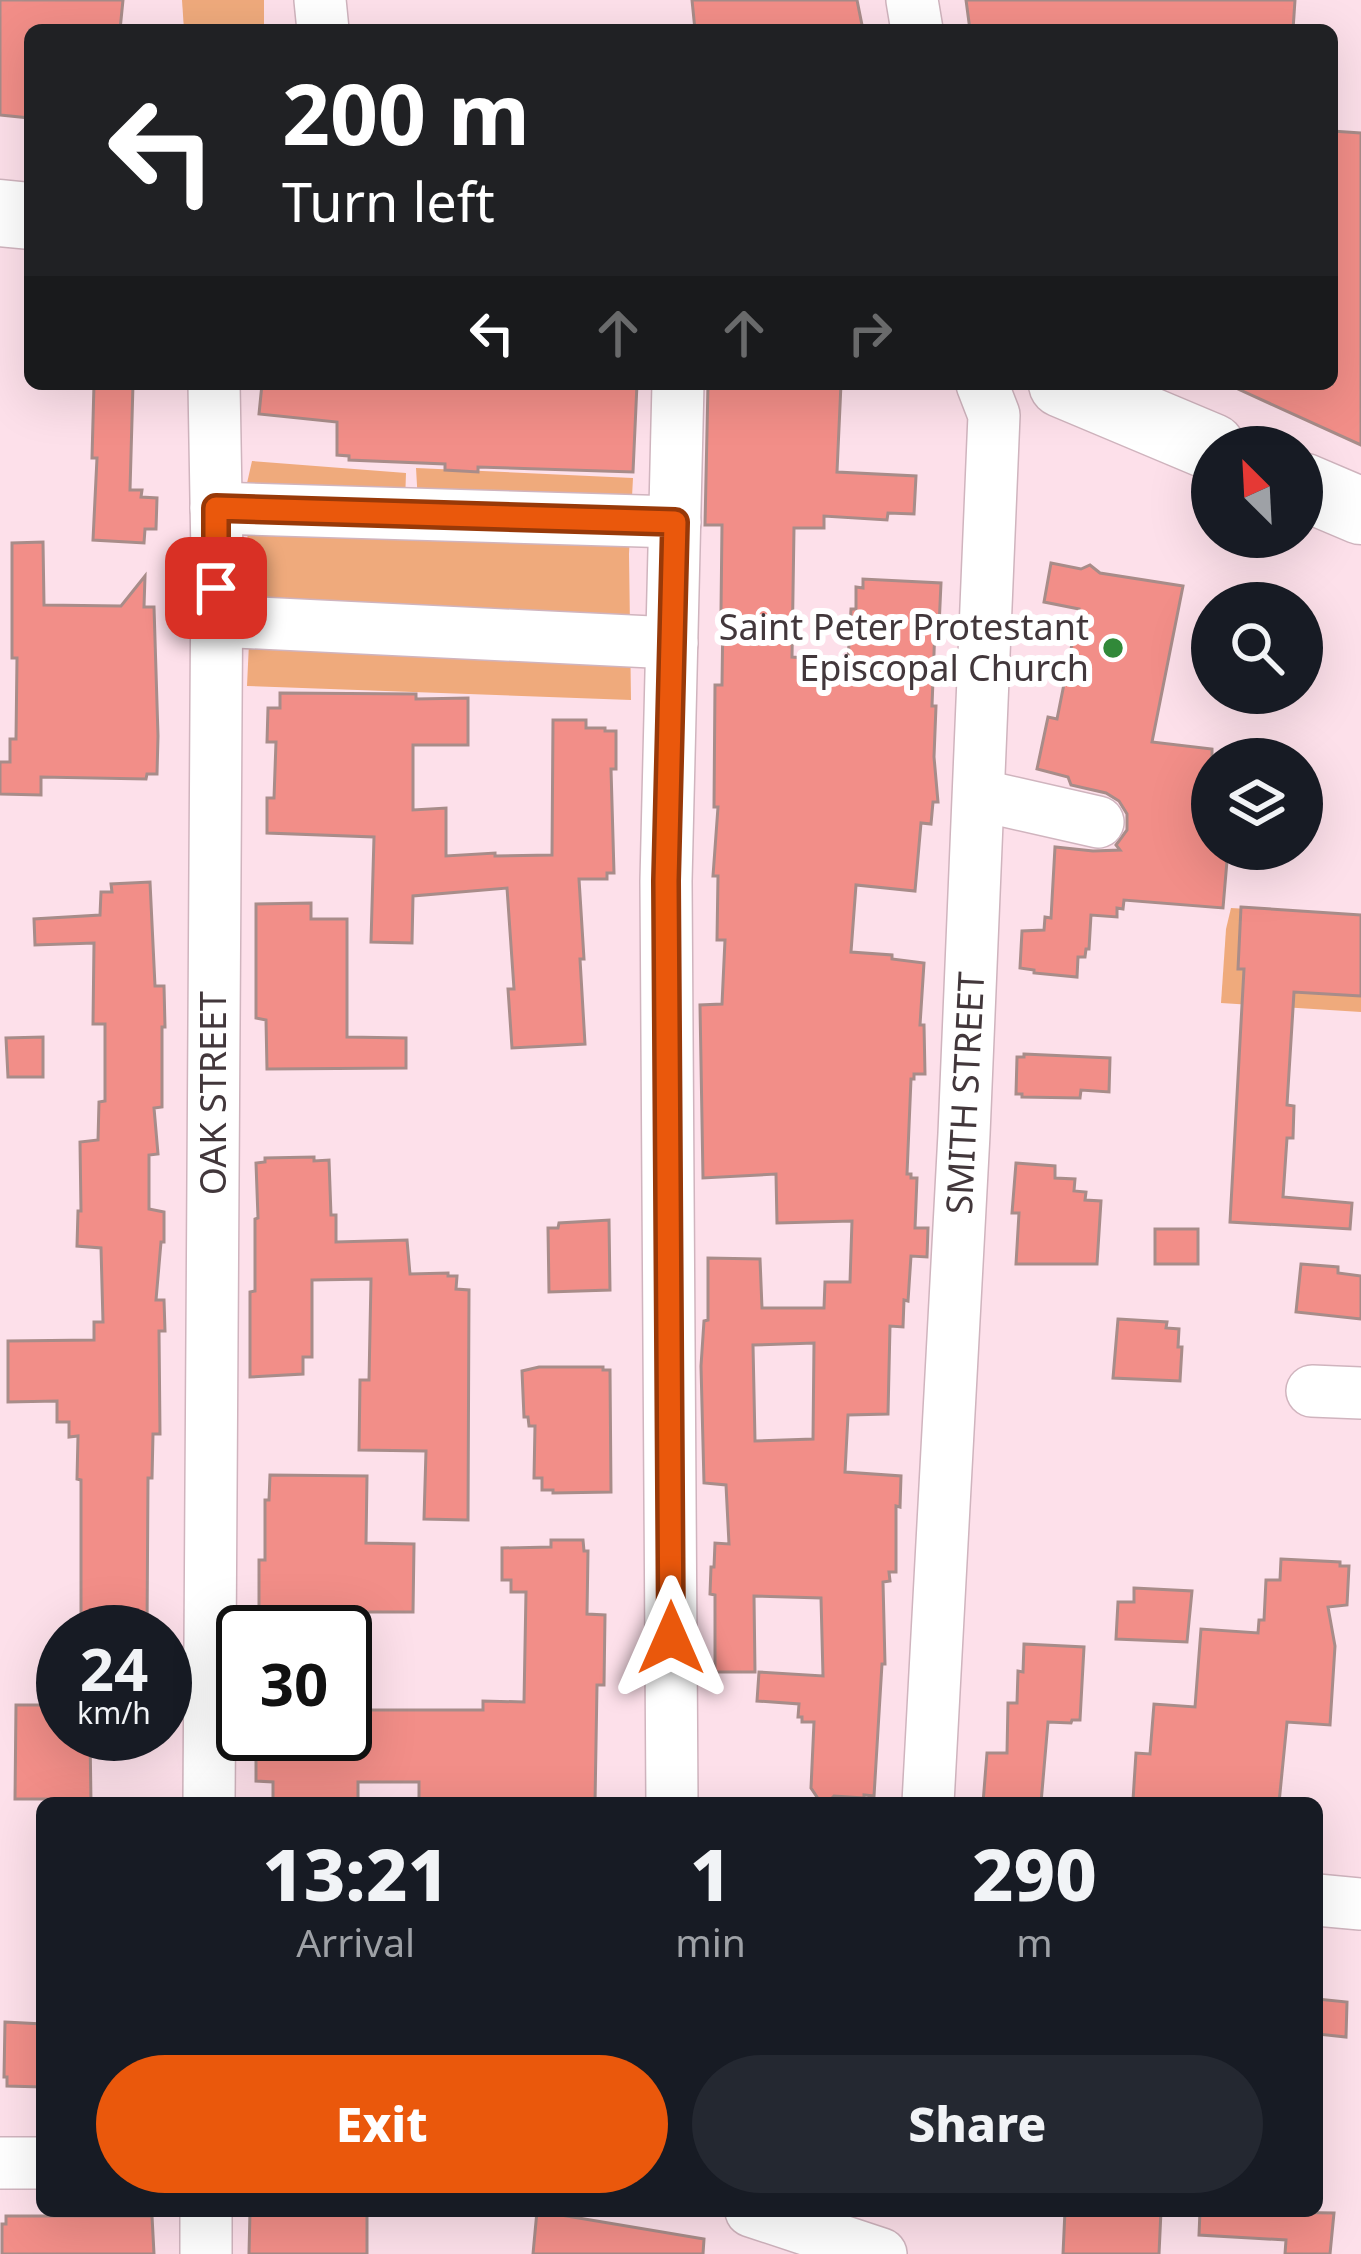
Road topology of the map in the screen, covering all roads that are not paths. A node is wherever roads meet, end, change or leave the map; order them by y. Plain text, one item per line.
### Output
1 (214, 390) edge
2 (678, 390) edge
3 (984, 390) edge
4 (1077, 390) edge
5 (1191, 438) edge
6 (1323, 495) edge
7 (216, 508) junction
8 (1361, 511) edge
9 (675, 522) junction
10 (216, 621) junction
11 (672, 643) junction
12 (979, 795) junction
13 (1098, 822) dead end
14 (208, 1797) edge
15 (672, 1797) edge
16 (928, 1797) edge
17 (1323, 1901) edge
18 (1361, 1904) edge
19 (0, 2163) edge
20 (36, 2163) edge
21 (206, 2217) edge
22 (769, 2217) edge
23 (895, 2217) edge
24 (206, 2254) edge
25 (881, 2254) edge
26 (892, 2254) edge

1 - 7 street, OAK STREET
2 - 9 street
3 - 12 street, SMITH STREET
4 - 5 main road
6 - 8 main road
7 - 9 street
7 - 10 street, OAK STREET
9 - 11 street
10 - 11 street
10 - 14 street, OAK STREET
11 - 15 street
12 - 13 street
12 - 16 street, SMITH STREET
17 - 18 street
19 - 20 street
21 - 24 street
22 - 25 street
23 - 26 street

